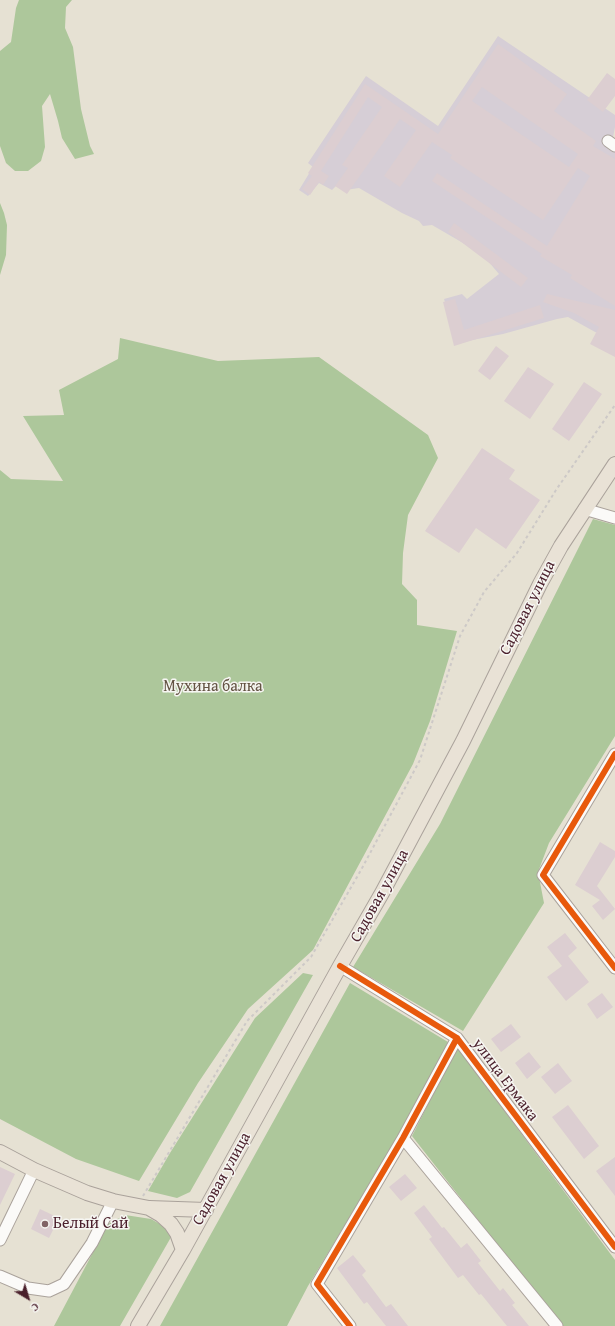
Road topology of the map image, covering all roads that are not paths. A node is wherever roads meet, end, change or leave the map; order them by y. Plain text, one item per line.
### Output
1 (615, 464) edge
2 (584, 509) junction
3 (615, 518) edge
4 (615, 754) edge
5 (340, 966) junction
6 (615, 968) edge
7 (457, 1038) junction
8 (403, 1138) junction
9 (0, 1152) edge
10 (34, 1170) junction
11 (113, 1201) junction
12 (143, 1207) junction
13 (206, 1210) junction
14 (0, 1240) edge
15 (615, 1247) edge
16 (183, 1250) junction
17 (0, 1276) edge
18 (138, 1326) edge
19 (350, 1326) edge
20 (557, 1326) edge

1 - 2 main road, Садовая улица
2 - 3 street
2 - 5 main road, Садовая улица
4 - 6 street
5 - 7 street, улица Ермака
5 - 13 main road, Садовая улица
7 - 8 street
7 - 15 street, улица Ермака
8 - 19 street
8 - 20 street
9 - 10 main road
10 - 11 main road
10 - 14 street
11 - 12 main road
11 - 17 street
12 - 13 main road
12 - 16 main road
13 - 16 main road, Садовая улица
16 - 18 main road, Садовая улица

